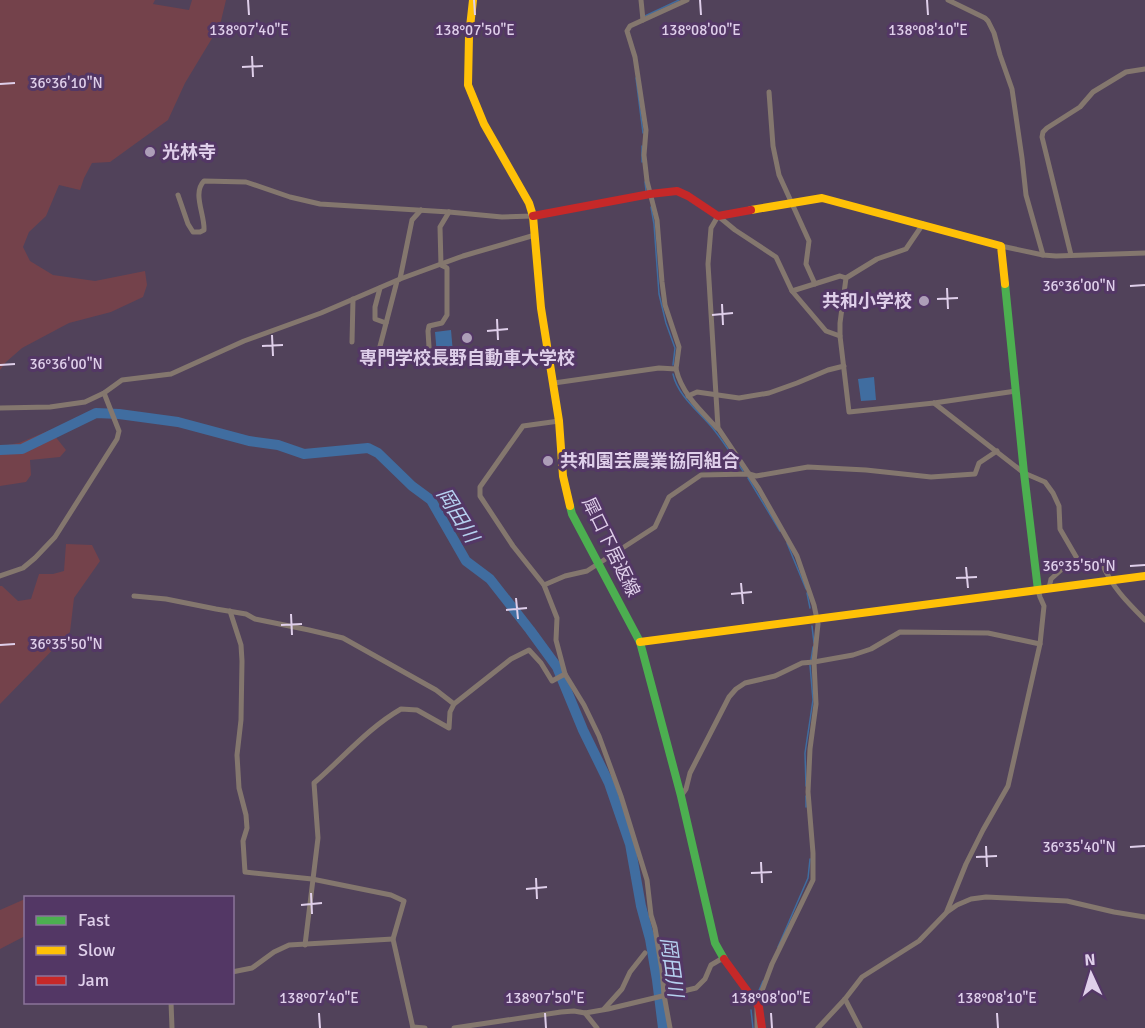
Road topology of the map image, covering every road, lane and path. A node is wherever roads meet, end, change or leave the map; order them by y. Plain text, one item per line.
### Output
1 (473, 0) edge
2 (641, 0) edge
3 (687, 0) edge
4 (948, 0) edge
5 (643, 18) junction
6 (1145, 69) edge
7 (769, 92) dead end
8 (650, 194) junction
9 (178, 195) dead end
10 (792, 203) junction
11 (421, 210) junction
12 (449, 212) junction
13 (533, 216) junction
14 (718, 216) junction
15 (923, 224) junction
16 (535, 235) junction
17 (1001, 246) junction
18 (1145, 253) edge
19 (1043, 255) junction
20 (1071, 255) junction
21 (441, 265) junction
22 (846, 278) junction
23 (398, 280) junction
24 (815, 284) junction
25 (380, 288) junction
26 (792, 291) junction
27 (353, 299) junction
28 (386, 323) junction
29 (840, 336) junction
30 (352, 342) dead end
31 (429, 347) dead end
32 (378, 360) dead end
33 (843, 366) junction
34 (676, 369) junction
35 (554, 383) junction
36 (1016, 390) junction
37 (104, 393) junction
38 (716, 395) junction
39 (688, 396) junction
40 (934, 403) junction
41 (0, 408) edge
42 (560, 421) junction
43 (718, 428) junction
44 (997, 451) junction
45 (1024, 473) junction
46 (749, 474) junction
47 (1078, 560) junction
48 (599, 564) junction
49 (0, 576) edge
50 (1145, 576) edge
51 (1109, 580) junction
52 (544, 585) junction
53 (1049, 588) junction
54 (1038, 590) junction
55 (134, 596) dead end
56 (230, 611) junction
57 (817, 619) junction
58 (1145, 620) edge
59 (640, 642) junction
60 (1040, 644) junction
61 (812, 662) junction
62 (565, 674) junction
63 (454, 704) junction
64 (681, 795) junction
65 (312, 879) junction
66 (947, 912) junction
67 (1145, 916) edge
68 (393, 939) junction
69 (305, 945) junction
70 (645, 953) dead end
71 (723, 958) junction
72 (234, 972) edge
73 (664, 995) junction
74 (845, 999) junction
75 (171, 1004) edge
76 (757, 1004) junction
77 (604, 1010) junction
78 (585, 1013) junction
79 (486, 1025) edge
80 (172, 1028) edge
81 (413, 1028) edge
82 (425, 1028) edge
83 (454, 1028) edge
84 (597, 1028) edge
85 (670, 1028) edge
86 (757, 1028) edge
87 (762, 1028) edge
88 (818, 1028) edge
89 (860, 1028) edge

1 - 13 street, 犀口下居返線
2 - 5 street
3 - 5 street
4 - 19 street
5 - 8 street
6 - 20 street
7 - 10 street
8 - 13 street
8 - 14 street
8 - 34 street
9 - 11 street
10 - 14 street
10 - 15 street
10 - 24 street
11 - 12 street
11 - 23 street
12 - 13 street
12 - 21 street
13 - 16 street, 犀口下居返線
14 - 26 street
14 - 38 street
15 - 17 street
15 - 22 street
16 - 21 street
16 - 35 street, 犀口下居返線
17 - 19 street
17 - 36 street
18 - 20 street
19 - 20 street
21 - 23 street
21 - 31 street
22 - 24 street
22 - 29 street
23 - 25 street
23 - 28 street
24 - 26 street
25 - 27 street
25 - 28 street
26 - 29 street
27 - 30 street
27 - 37 street
28 - 32 street
29 - 33 street
33 - 38 street
33 - 40 street
34 - 35 street
34 - 39 street
35 - 42 street, 犀口下居返線
36 - 40 street
36 - 45 street
37 - 41 street
37 - 49 street
38 - 39 street
38 - 43 street
39 - 43 street
40 - 44 street
42 - 48 street, 犀口下居返線
42 - 52 street
43 - 46 street
44 - 45 street
44 - 46 street
45 - 47 street
45 - 54 street
46 - 48 street
46 - 57 street
47 - 51 street
47 - 53 street
48 - 52 street
48 - 59 street, 犀口下居返線
50 - 51 street
51 - 53 street
51 - 58 street
52 - 62 street
53 - 54 street
54 - 57 street
54 - 60 street
55 - 56 street
56 - 63 street
56 - 65 street
57 - 59 street
57 - 61 street
59 - 64 street, 犀口下居返線
60 - 61 street
60 - 66 street
61 - 64 street
61 - 76 street
62 - 63 street
62 - 73 street
63 - 65 street
64 - 71 street, 犀口下居返線
65 - 68 street
65 - 69 street
66 - 67 street
66 - 74 street
68 - 69 street
68 - 81 street
69 - 72 street
70 - 77 street
71 - 73 street
71 - 76 street, 犀口下居返線
73 - 77 street
73 - 85 street
74 - 88 street
74 - 89 street
75 - 80 street
76 - 86 street
76 - 87 street, 犀口下居返線
77 - 78 street
78 - 79 street
78 - 84 street
79 - 83 street
81 - 82 street

